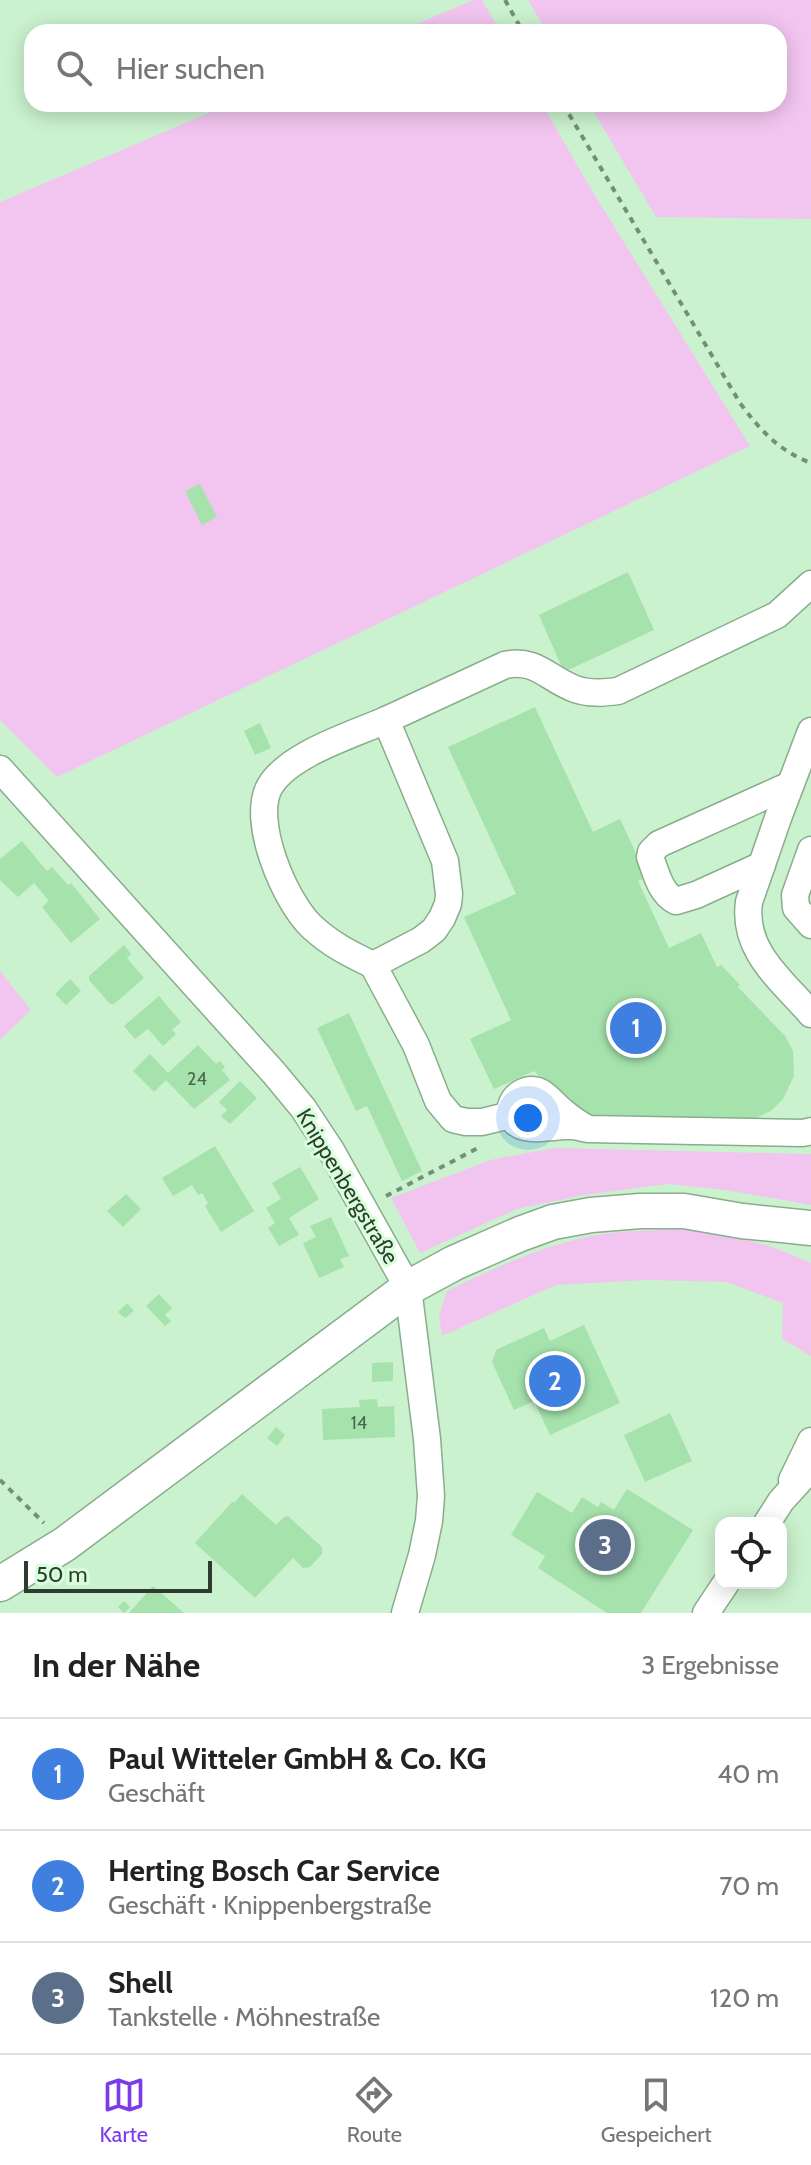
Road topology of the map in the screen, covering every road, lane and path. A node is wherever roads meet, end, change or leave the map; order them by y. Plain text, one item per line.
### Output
1 (505, 0) edge
2 (518, 24) edge
3 (568, 112) edge
4 (811, 463) edge
5 (811, 584) edge
6 (386, 720) junction
7 (811, 731) edge
8 (0, 769) edge
9 (800, 775) edge
10 (811, 851) edge
11 (762, 865) junction
12 (811, 925) edge
13 (373, 965) junction
14 (811, 1014) edge
15 (811, 1131) edge
16 (481, 1146) dead end
17 (363, 1208) junction
18 (742, 1221) junction
19 (811, 1228) edge
20 (811, 1250) edge
21 (408, 1288) junction
22 (811, 1441) edge
23 (811, 1468) edge
24 (0, 1480) edge
25 (774, 1512) edge
26 (65, 1544) junction
27 (0, 1584) edge
28 (722, 1589) edge
29 (405, 1613) edge
30 (706, 1613) edge

1 - 2 path
3 - 4 path
5 - 6 street
6 - 13 street
6 - 13 street
7 - 9 street
8 - 17 street, Knippenbergstraße
9 - 11 street
9 - 11 street
10 - 12 street
11 - 14 street
13 - 15 street
16 - 17 path
17 - 21 street, Knippenbergstraße
18 - 19 main road
18 - 20 main road
18 - 21 main road
21 - 26 main road
21 - 29 street, Knippenbergstraße
22 - 25 street
23 - 25 street
24 - 26 path
26 - 27 main road
28 - 30 street

